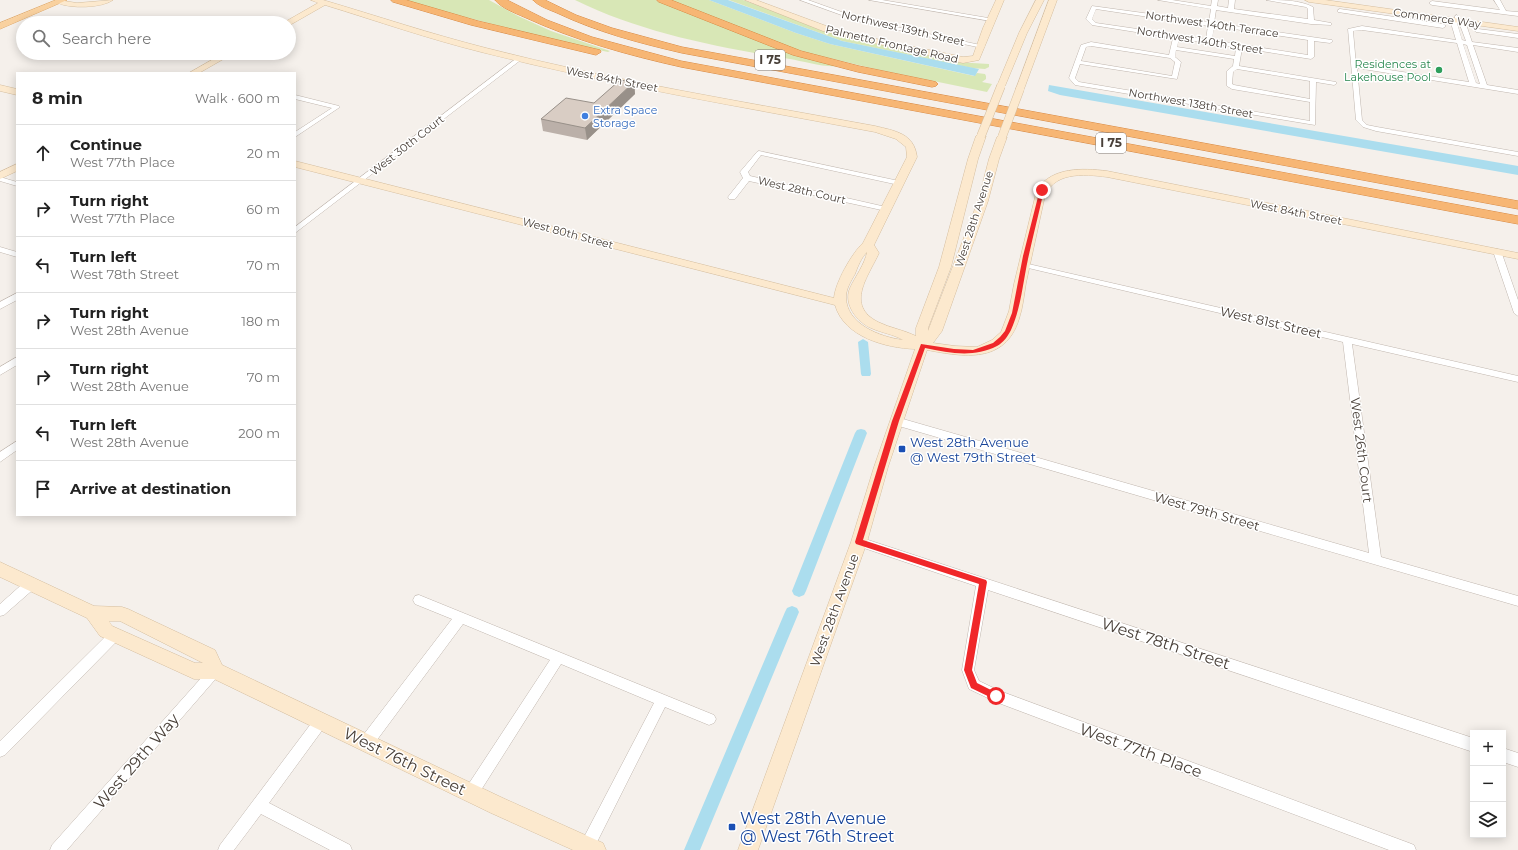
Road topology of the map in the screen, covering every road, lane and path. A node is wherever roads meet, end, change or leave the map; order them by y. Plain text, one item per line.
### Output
1 (50, 0) edge
2 (60, 0) edge
3 (109, 0) edge
4 (315, 0) edge
5 (396, 0) edge
6 (500, 0) edge
7 (526, 0) edge
8 (538, 0) edge
9 (662, 0) edge
10 (749, 0) edge
11 (803, 0) edge
12 (872, 0) edge
13 (1000, 0) edge
14 (1040, 0) edge
15 (1053, 0) edge
16 (1161, 0) edge
17 (1215, 0) edge
18 (1232, 0) edge
19 (1269, 0) edge
20 (1334, 0) edge
21 (1497, 0) edge
22 (324, 3) junction
23 (1198, 3) edge
24 (1308, 3) edge
25 (1432, 3) dead end
26 (1094, 6) joint
27 (578, 8) dead end
28 (1214, 8) junction
29 (1231, 10) junction
30 (1340, 11) dead end
31 (1504, 12) junction
32 (1518, 14) edge
33 (23, 16) edge
34 (296, 18) edge
35 (16, 19) edge
36 (991, 19) junction
37 (1457, 19) junction
38 (0, 20) edge
39 (1402, 20) junction
40 (1311, 22) junction
41 (1211, 24) junction
42 (1329, 24) dead end
43 (1518, 25) edge
44 (0, 26) edge
45 (1443, 26) dead end
46 (1518, 29) edge
47 (1478, 31) dead end
48 (1405, 34) junction
49 (1518, 36) edge
50 (1176, 37) junction
51 (1311, 38) junction
52 (1209, 41) junction
53 (1330, 42) dead end
54 (1460, 42) junction
55 (1469, 44) junction
56 (982, 46) junction
57 (1239, 46) junction
58 (1174, 48) junction
59 (1518, 50) edge
60 (1172, 57) junction
61 (1237, 58) junction
62 (519, 59) junction
63 (217, 60) edge
64 (1077, 62) junction
65 (1354, 66) junction
66 (1236, 67) junction
67 (703, 69) junction
68 (195, 72) edge
69 (1313, 80) junction
70 (1334, 83) dead end
71 (1473, 85) junction
72 (943, 86) dead end
73 (1484, 86) junction
74 (0, 88) edge
75 (954, 90) dead end
76 (16, 92) edge
77 (1518, 92) edge
78 (296, 97) edge
79 (983, 98) junction
80 (1313, 101) junction
81 (296, 133) edge
82 (1518, 154) edge
83 (297, 166) edge
84 (16, 168) edge
85 (0, 178) edge
86 (748, 178) junction
87 (361, 180) junction
88 (899, 183) junction
89 (16, 184) edge
90 (1518, 196) edge
91 (732, 197) dead end
92 (1518, 205) edge
93 (886, 209) junction
94 (1518, 211) edge
95 (1518, 220) edge
96 (296, 230) edge
97 (868, 245) junction
98 (0, 249) edge
99 (1497, 251) junction
100 (16, 255) edge
101 (1518, 256) edge
102 (1024, 265) junction
103 (16, 297) edge
104 (840, 303) junction
105 (0, 306) edge
106 (1518, 313) edge
107 (1347, 339) junction
108 (923, 345) junction
109 (16, 361) edge
110 (0, 372) edge
111 (1518, 379) edge
112 (896, 421) junction
113 (16, 446) edge
114 (0, 458) edge
115 (859, 542) junction
116 (1376, 560) junction
117 (0, 568) edge
118 (983, 582) junction
119 (32, 583) junction
120 (419, 600) dead end
121 (1518, 601) edge
122 (0, 611) edge
123 (93, 613) junction
124 (461, 617) junction
125 (115, 635) junction
126 (559, 657) junction
127 (215, 671) junction
128 (662, 700) junction
129 (709, 719) dead end
130 (321, 721) junction
131 (366, 743) junction
132 (1470, 744) edge
133 (0, 750) edge
134 (1506, 756) edge
135 (1518, 760) edge
136 (471, 793) junction
137 (259, 805) junction
138 (592, 848) edge
139 (57, 850) edge
140 (225, 850) edge
141 (345, 850) edge
142 (748, 850) edge
143 (1409, 850) edge

1 - 38 main road
2 - 3 street
2 - 33 main road
4 - 22 street, West 84th Street
5 - 67 highway
6 - 67 highway, I 75
7 - 94 highway
8 - 92 highway
9 - 72 highway
10 - 56 street, Palmetto Frontage Road
11 - 56 street, Northwest 139th Street
12 - 36 street
13 - 36 street, Palmetto Frontage Road
14 - 108 street, West 28th Avenue, bridge
15 - 108 street, West 28th Avenue, bridge
16 - 23 street
17 - 28 street
18 - 29 street
19 - 24 street
20 - 37 street, Commerce Way
21 - 31 street
22 - 34 street
22 - 62 street, West 84th Street
23 - 28 street
24 - 37 street, Commerce Way
24 - 40 street
25 - 31 street
26 - 41 street, Northwest 140th Terrace
26 - 50 street, Northwest 140th Street
27 - 79 highway, I 75
28 - 29 street
28 - 41 street
29 - 40 street
30 - 39 street
31 - 32 street
35 - 44 main road
36 - 56 street, Palmetto Frontage Road
37 - 43 street, Commerce Way
37 - 46 street, Commerce Way
37 - 54 street
37 - 55 street
39 - 45 street
39 - 48 street
40 - 42 street
41 - 51 street, Northwest 140th Terrace
41 - 52 street
47 - 49 street
48 - 54 street
48 - 65 street
50 - 52 street, Northwest 140th Street
50 - 58 street
51 - 53 street, Northwest 140th Terrace
51 - 57 street, Northwest 140th Street
52 - 57 street, Northwest 140th Street
54 - 55 street
54 - 71 street
55 - 59 street
55 - 73 street
57 - 61 street
58 - 60 street
58 - 61 street
60 - 64 street
60 - 64 street
61 - 66 street
62 - 87 street, West 30th Court
62 - 88 street, West 84th Street
63 - 68 street
64 - 80 street, Northwest 138th Street
65 - 71 street
65 - 82 street
66 - 69 street
66 - 80 street
67 - 95 highway, I 75
69 - 70 street
69 - 80 street
71 - 73 street
73 - 77 street
74 - 76 street
75 - 79 highway
78 - 81 street
79 - 90 highway, I 75
83 - 87 street, West 80th Street
84 - 85 street
85 - 89 street
86 - 88 street, West 28th Court
86 - 91 street
86 - 93 street, West 28th Court
87 - 96 street, West 30th Court
87 - 104 street, West 80th Street
88 - 93 street
93 - 97 street
97 - 104 street
97 - 108 street
98 - 100 street
99 - 101 street, West 84th Street
99 - 102 street, West 84th Street
99 - 106 street
102 - 107 street, West 81st Street
102 - 108 street
103 - 105 street
104 - 108 street
107 - 111 street, West 81st Street
107 - 116 street, West 26th Court
108 - 112 street, West 28th Avenue
109 - 110 street
112 - 115 street, West 28th Avenue
112 - 116 street, West 79th Street
113 - 114 street
115 - 118 street, West 78th Street
115 - 142 street, West 28th Avenue
116 - 121 street, West 79th Street
117 - 119 street, West 76th Street
118 - 132 street, West 78th Street
118 - 143 street, West 77th Place
119 - 122 street
119 - 123 street, West 76th Street
120 - 124 street
123 - 125 street, West 76th Street
123 - 127 street, West 76th Street
124 - 126 street
124 - 131 street
125 - 127 street, West 76th Street
125 - 133 street
126 - 128 street
126 - 136 street
127 - 130 street, West 76th Street
127 - 139 street, West 29th Way
128 - 129 street
128 - 138 street
130 - 131 street, West 76th Street
130 - 137 street
131 - 136 street, West 76th Street
134 - 135 street
136 - 138 street, West 76th Street
137 - 140 street
137 - 141 street

